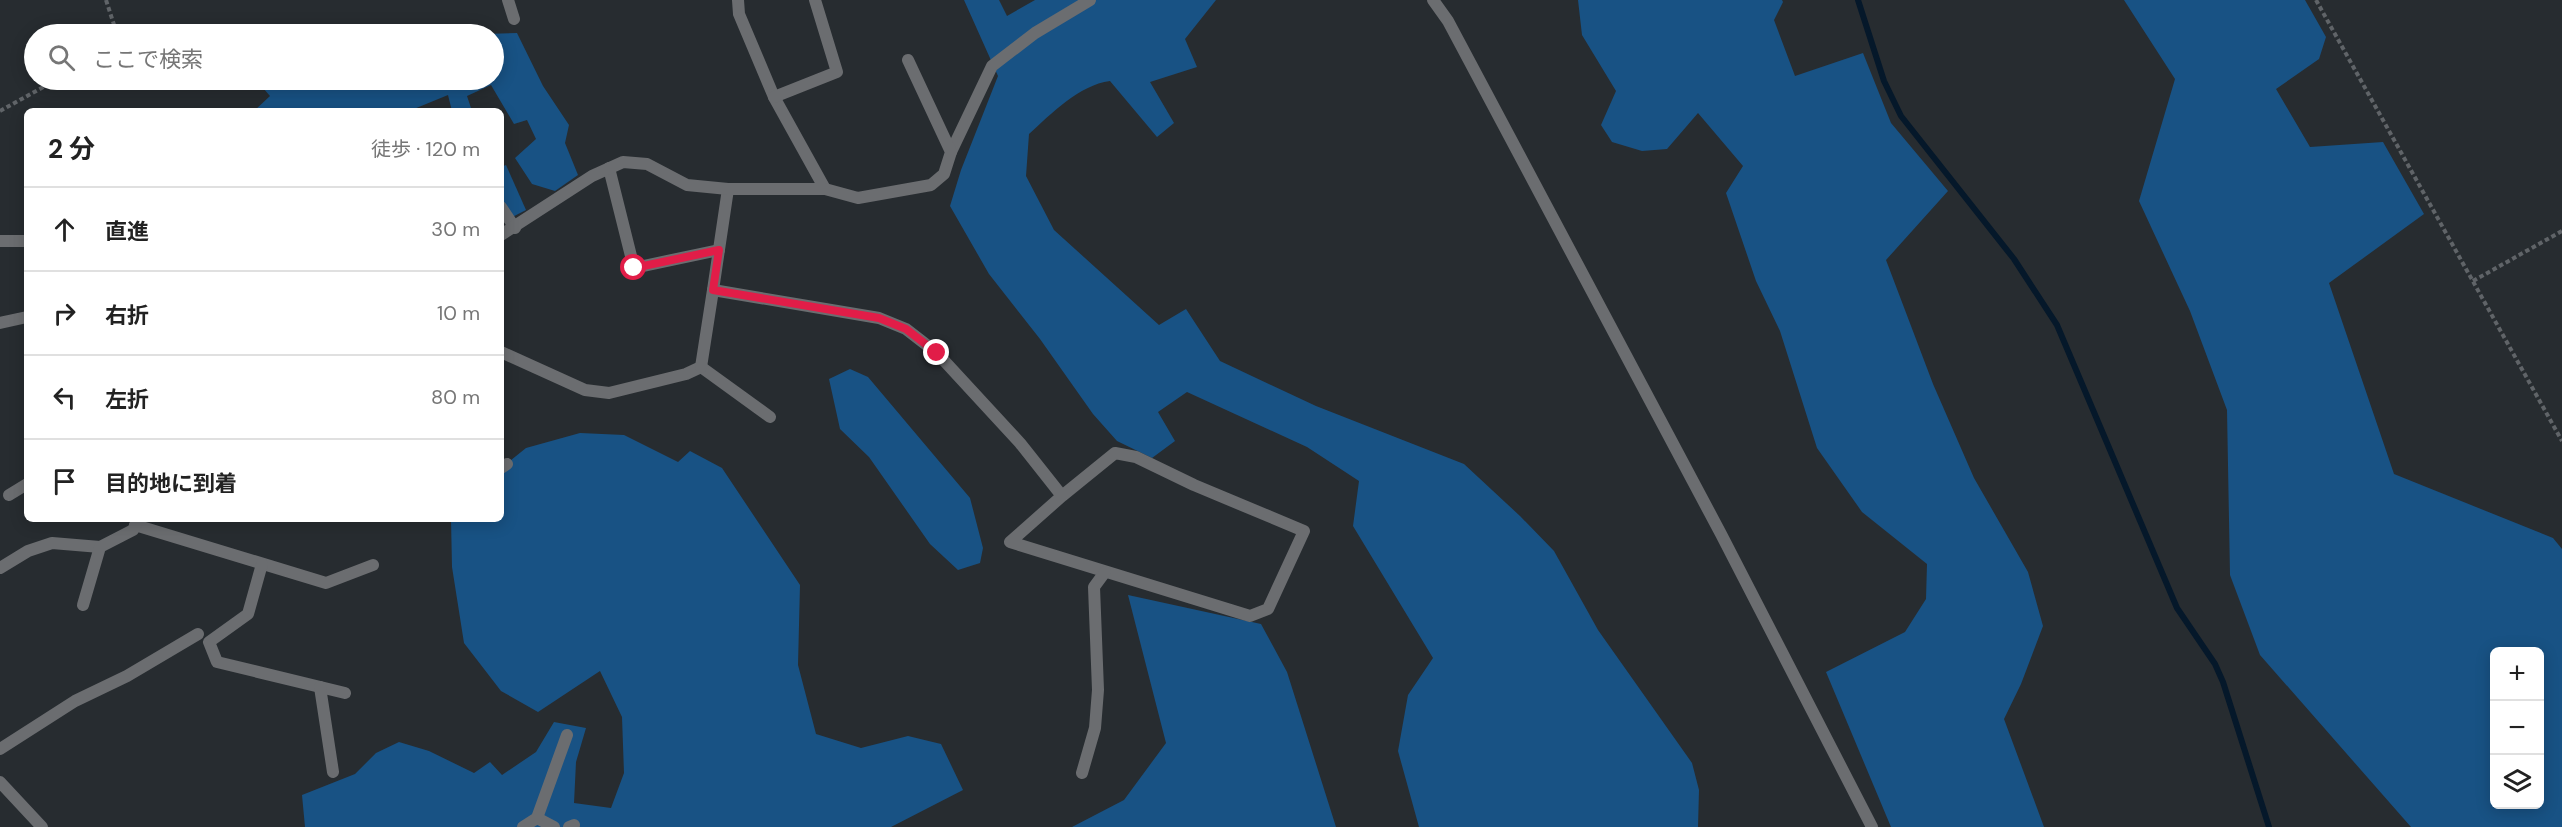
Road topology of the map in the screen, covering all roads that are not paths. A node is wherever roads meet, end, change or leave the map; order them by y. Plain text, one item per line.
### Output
1 (508, 0) edge
2 (738, 0) edge
3 (816, 0) edge
4 (1090, 0) edge
5 (1433, 0) edge
6 (514, 19) dead end
7 (909, 60) dead end
8 (774, 97) junction
9 (951, 152) junction
10 (609, 168) junction
11 (728, 189) junction
12 (825, 189) junction
13 (504, 212) edge
14 (515, 228) junction
15 (504, 234) edge
16 (0, 240) edge
17 (24, 242) edge
18 (719, 250) junction
19 (713, 290) junction
20 (24, 318) edge
21 (0, 323) edge
22 (504, 352) edge
23 (701, 367) junction
24 (770, 417) dead end
25 (24, 486) edge
26 (9, 495) dead end
27 (1062, 496) junction
28 (137, 522) edge
29 (100, 547) junction
30 (262, 564) junction
31 (374, 565) dead end
32 (0, 568) edge
33 (1105, 572) junction
34 (83, 605) dead end
35 (198, 634) dead end
36 (320, 687) junction
37 (345, 693) dead end
38 (567, 735) dead end
39 (0, 749) edge
40 (333, 772) dead end
41 (1082, 773) dead end
42 (0, 783) edge
43 (537, 818) junction
44 (42, 827) edge
45 (523, 827) edge
46 (554, 827) edge
47 (1872, 827) edge

1 - 6 street
2 - 8 street
3 - 8 street
4 - 9 street
5 - 47 street
7 - 9 street
8 - 12 street
9 - 12 street
10 - 11 street
10 - 14 street
10 - 18 street
11 - 12 street
11 - 18 street
13 - 14 street
14 - 15 street
16 - 17 street
18 - 19 street
19 - 23 street
19 - 27 street
20 - 21 street
22 - 23 street
23 - 24 street
25 - 26 street
27 - 33 street
27 - 33 street
28 - 29 street
28 - 30 street
29 - 32 street
29 - 34 street
30 - 31 street
30 - 36 street
33 - 41 street
35 - 39 street
36 - 37 street
36 - 40 street
38 - 43 street
42 - 44 street
43 - 45 street
43 - 46 street

